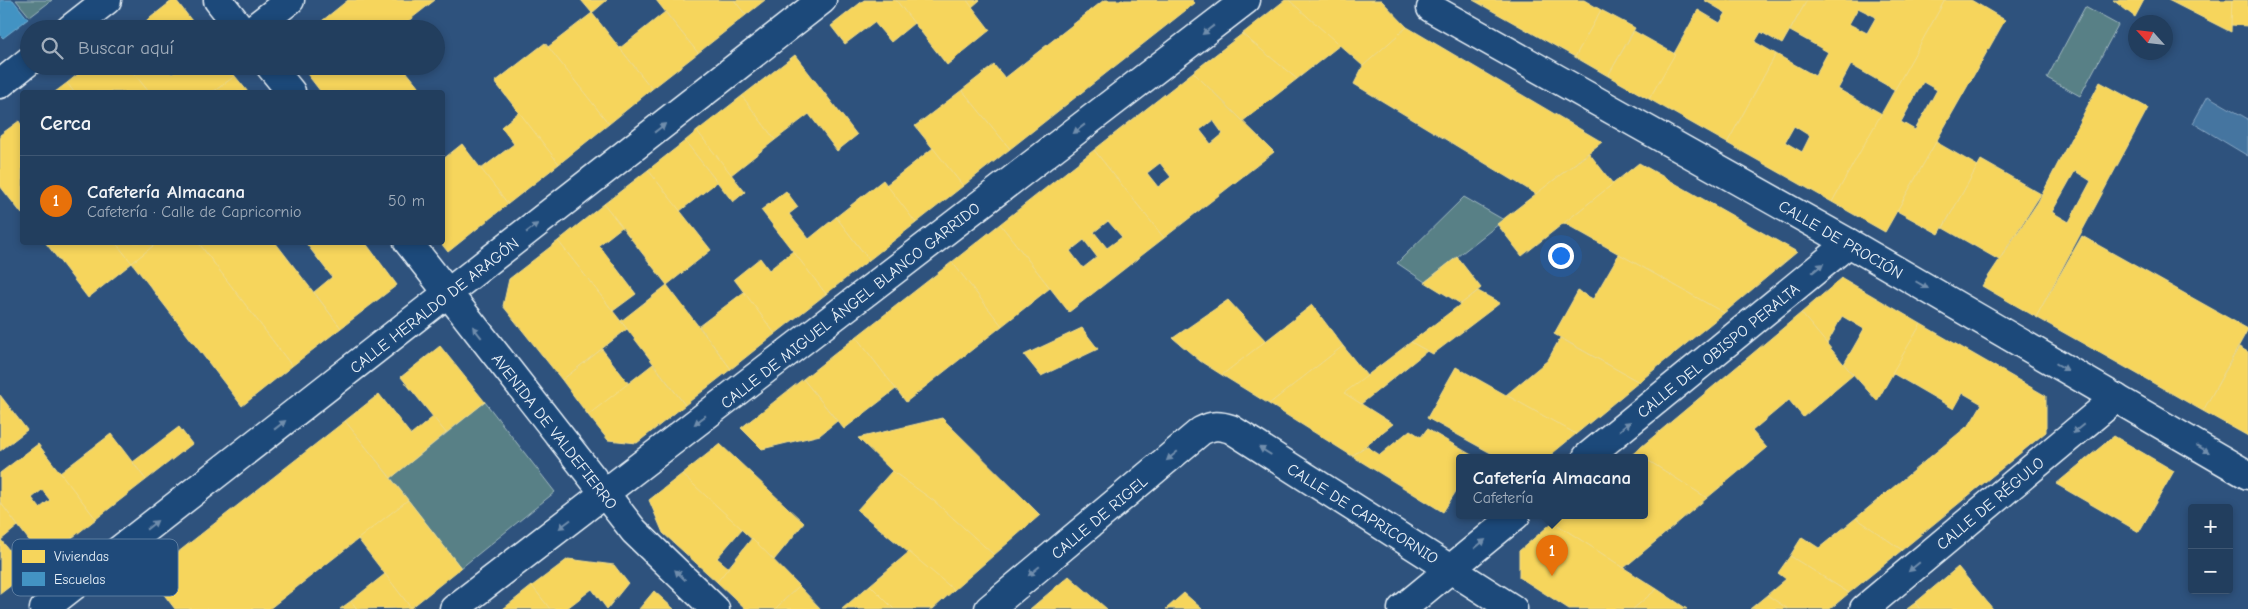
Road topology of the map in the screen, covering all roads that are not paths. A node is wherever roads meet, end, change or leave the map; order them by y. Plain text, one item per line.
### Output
1 (106, 0) edge
2 (218, 0) edge
3 (290, 0) edge
4 (822, 0) edge
5 (1246, 0) edge
6 (1431, 8) dead end
7 (81, 20) edge
8 (234, 20) edge
9 (264, 20) edge
10 (20, 68) edge
11 (277, 75) edge
12 (0, 84) edge
13 (289, 90) edge
14 (1850, 243) junction
15 (410, 245) edge
16 (448, 294) junction
17 (2116, 398) junction
18 (1211, 426) joint
19 (1591, 454) edge
20 (2248, 475) edge
21 (604, 494) junction
22 (1511, 519) edge
23 (134, 539) edge
24 (1451, 568) junction
25 (61, 596) edge
26 (44, 609) edge
27 (454, 609) edge
28 (715, 609) edge
29 (989, 609) edge
30 (1402, 609) edge
31 (1513, 609) edge
32 (1864, 609) edge

1 - 7 street
2 - 8 street
3 - 9 street
16 -> 4 street, CALLE HERALDO DE ARAGÓN
5 -> 21 street, CALLE DE MIGUEL ÁNGEL BLANCO GARRIDO
6 - 14 street, CALLE DE PROCIÓN
10 - 12 street
11 - 13 street
14 -> 17 street, CALLE DE PROCIÓN
19 -> 14 street, CALLE DEL OBISPO PERALTA
15 - 16 street, AVENIDA DE VALDEFIERRO
21 -> 16 street, AVENIDA DE VALDEFIERRO
23 -> 16 street, CALLE HERALDO DE ARAGÓN
17 -> 20 street, CALLE DE PROCIÓN
17 -> 32 street, CALLE DE RÉGULO
24 -> 18 street, CALLE DE CAPRICORNIO
18 -> 29 street, CALLE DE RIGEL
21 -> 27 street, CALLE DE MIGUEL ÁNGEL BLANCO GARRIDO
28 -> 21 street, AVENIDA DE VALDEFIERRO
24 -> 22 street
24 - 30 street
24 - 31 street, CALLE DE CAPRICORNIO
26 -> 25 street, CALLE HERALDO DE ARAGÓN

